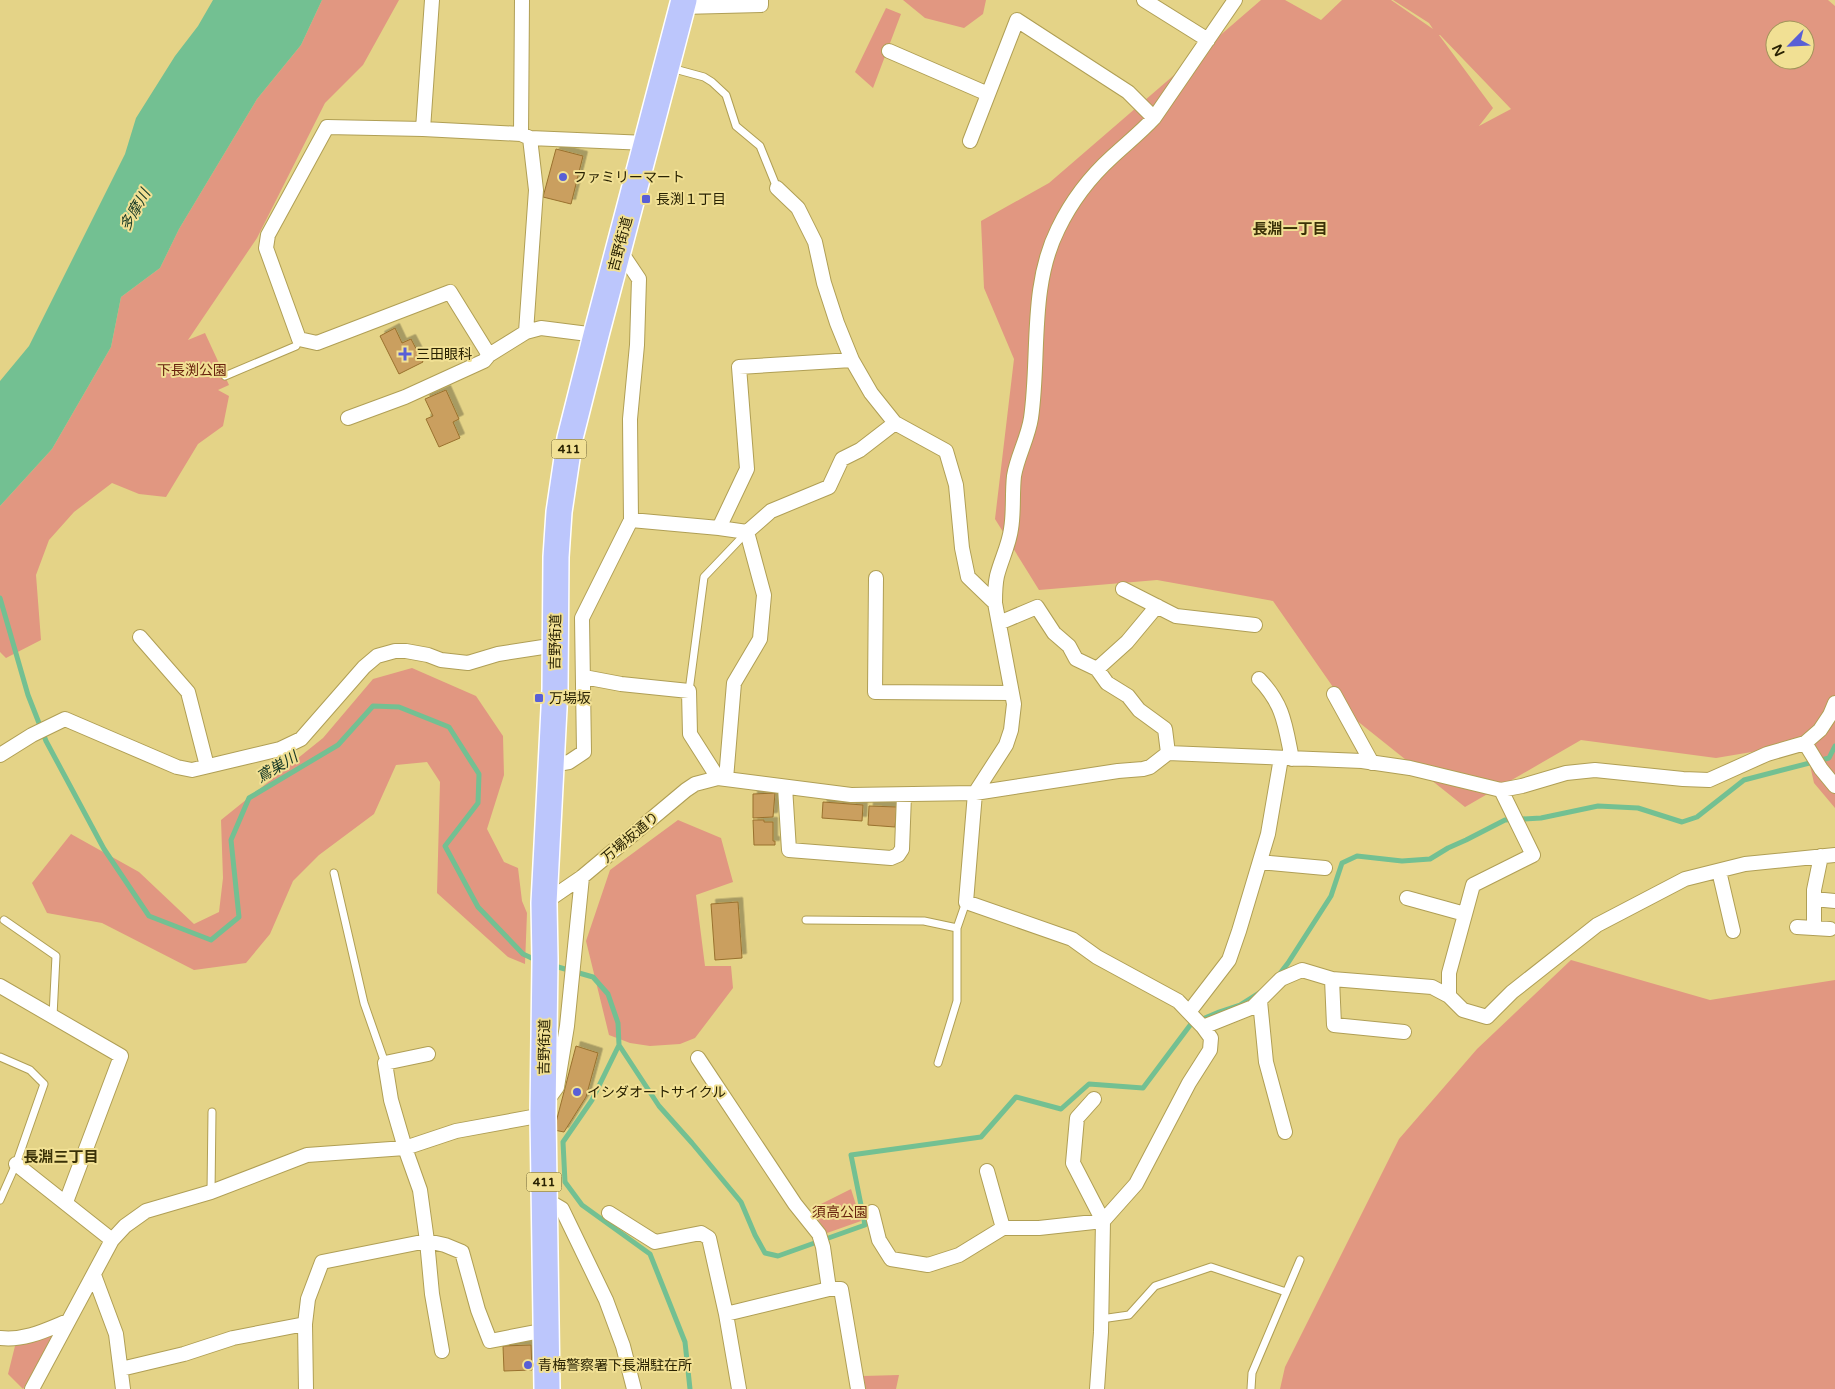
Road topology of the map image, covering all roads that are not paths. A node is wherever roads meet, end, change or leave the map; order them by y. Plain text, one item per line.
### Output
1 (432, 0) edge
2 (522, 0) edge
3 (761, 0) edge
4 (1144, 0) edge
5 (1234, 0) edge
6 (683, 3) edge
7 (1208, 40) junction
8 (890, 51) dead end
9 (668, 67) junction
10 (988, 94) junction
11 (1154, 118) junction
12 (424, 129) junction
13 (525, 136) junction
14 (970, 141) dead end
15 (647, 143) junction
16 (777, 188) joint
17 (619, 249) junction
18 (526, 332) junction
19 (596, 335) junction
20 (299, 339) junction
21 (489, 355) junction
22 (852, 360) junction
23 (225, 376) dead end
24 (348, 418) dead end
25 (895, 423) junction
26 (631, 520) junction
27 (719, 528) junction
28 (747, 532) junction
29 (876, 578) dead end
30 (1123, 589) dead end
31 (995, 602) junction
32 (1157, 606) junction
33 (999, 623) junction
34 (1256, 625) dead end
35 (140, 637) dead end
36 (556, 645) junction
37 (1097, 669) junction
38 (584, 677) junction
39 (1259, 679) dead end
40 (689, 691) junction
41 (1012, 693) junction
42 (1334, 694) dead end
43 (1835, 703) edge
44 (1805, 742) junction
45 (1168, 753) junction
46 (0, 755) edge
47 (1286, 759) junction
48 (1372, 763) junction
49 (552, 765) junction
50 (207, 766) junction
51 (722, 778) junction
52 (1835, 786) edge
53 (785, 787) junction
54 (1501, 790) junction
55 (904, 794) junction
56 (975, 794) junction
57 (1828, 856) edge
58 (1260, 862) junction
59 (1325, 868) dead end
60 (1719, 871) junction
61 (334, 873) dead end
62 (582, 877) junction
63 (1407, 898) dead end
64 (1814, 899) junction
65 (1835, 901) edge
66 (966, 902) junction
67 (544, 903) junction
68 (1464, 914) junction
69 (4, 920) dead end
70 (806, 920) dead end
71 (1797, 927) dead end
72 (957, 928) junction
73 (1814, 928) junction
74 (1830, 929) dead end
75 (1733, 931) dead end
76 (1332, 979) junction
77 (0, 986) edge
78 (1449, 996) junction
79 (1260, 1001) junction
80 (1190, 1013) junction
81 (53, 1016) junction
82 (1203, 1027) junction
83 (1404, 1032) dead end
84 (428, 1054) dead end
85 (0, 1057) edge
86 (698, 1058) dead end
87 (385, 1063) junction
88 (938, 1063) dead end
89 (1094, 1099) dead end
90 (543, 1111) junction
91 (212, 1112) dead end
92 (1285, 1132) dead end
93 (405, 1148) junction
94 (16, 1164) junction
95 (987, 1170) dead end
96 (211, 1192) junction
97 (545, 1199) junction
98 (0, 1200) edge
99 (66, 1202) junction
100 (872, 1212) dead end
101 (609, 1213) dead end
102 (1103, 1221) junction
103 (1003, 1228) junction
104 (112, 1240) junction
105 (427, 1241) junction
106 (1300, 1260) dead end
107 (94, 1275) junction
108 (829, 1289) junction
109 (1286, 1292) junction
110 (726, 1314) junction
111 (1101, 1319) junction
112 (68, 1321) junction
113 (305, 1324) junction
114 (546, 1330) junction
115 (0, 1338) edge
116 (442, 1351) dead end
117 (120, 1368) junction
118 (32, 1389) edge
119 (123, 1389) edge
120 (306, 1389) edge
121 (547, 1389) edge
122 (634, 1389) edge
123 (739, 1389) edge
124 (858, 1389) edge
125 (1097, 1389) edge
126 (1251, 1389) edge

1 - 12 street
2 - 13 street
3 - 6 street
4 - 7 street
5 - 7 street
6 - 9 highway, 吉野街道 / 411
7 - 11 street
8 - 10 street
9 - 15 highway, 吉野街道 / 411
9 - 16 lane
10 - 11 street
10 - 14 street
11 - 31 street
12 - 13 street
12 - 20 street
13 - 15 street
13 - 18 street
15 - 17 highway, 吉野街道 / 411
16 - 22 street
17 - 19 highway, 吉野街道 / 411
17 - 26 street
18 - 19 street
18 - 21 street
19 - 36 highway, 吉野街道 / 411
20 - 21 street
20 - 23 lane
21 - 24 street
22 - 25 street
22 - 27 street
25 - 28 street
25 - 31 street
26 - 27 street
26 - 38 street
27 - 28 street
28 - 40 lane
28 - 51 street
29 - 41 street
30 - 32 street
31 - 33 street
32 - 34 street
32 - 37 street
33 - 37 street
33 - 41 street
35 - 50 street
36 - 49 highway, 吉野街道 / 411
36 - 50 street
37 - 45 street
38 - 40 street
38 - 49 street
39 - 47 street
40 - 51 street
41 - 56 street
42 - 48 street
43 - 44 street
44 - 52 street
44 - 54 street
45 - 47 street
45 - 56 street
46 - 50 street
47 - 48 street
47 - 58 street
48 - 54 street
49 - 67 highway, 吉野街道 / 411
51 - 53 street
51 - 62 street, 万場坂通り
53 - 55 street
53 - 55 street
54 - 68 street
55 - 56 street
56 - 66 street
57 - 60 street
57 - 64 street
58 - 59 street
58 - 80 street
60 - 75 street
60 - 78 street
61 - 87 lane
62 - 67 street, 万場坂通り
62 - 90 street
63 - 68 street
64 - 65 street
64 - 73 street
66 - 72 lane
66 - 80 street
67 - 90 highway, 吉野街道 / 411
68 - 78 street
69 - 81 lane
70 - 72 lane
71 - 73 street
72 - 88 lane
73 - 74 street
76 - 78 street
76 - 79 street
76 - 83 street
77 - 81 street
79 - 82 street
79 - 92 street
80 - 82 street
81 - 99 street
82 - 102 street
84 - 87 street
85 - 94 lane
86 - 108 street
87 - 93 street
89 - 102 street
90 - 93 street
90 - 97 highway, 吉野街道 / 411
91 - 96 lane
93 - 96 street
93 - 105 street
94 - 98 lane
94 - 99 street
95 - 103 street
96 - 104 street
97 - 114 highway, 吉野街道 / 411
97 - 122 street
99 - 104 street
100 - 103 street
101 - 110 street
102 - 103 street
102 - 111 street
104 - 107 street
105 - 113 street
105 - 114 street
105 - 116 street
106 - 109 lane
107 - 112 street
107 - 117 street
108 - 110 street
108 - 124 street
109 - 111 lane
109 - 126 lane
110 - 123 street
111 - 125 street
112 - 115 street
112 - 118 street
113 - 117 street
113 - 120 street
114 - 121 highway, 吉野街道 / 411
117 - 119 street

